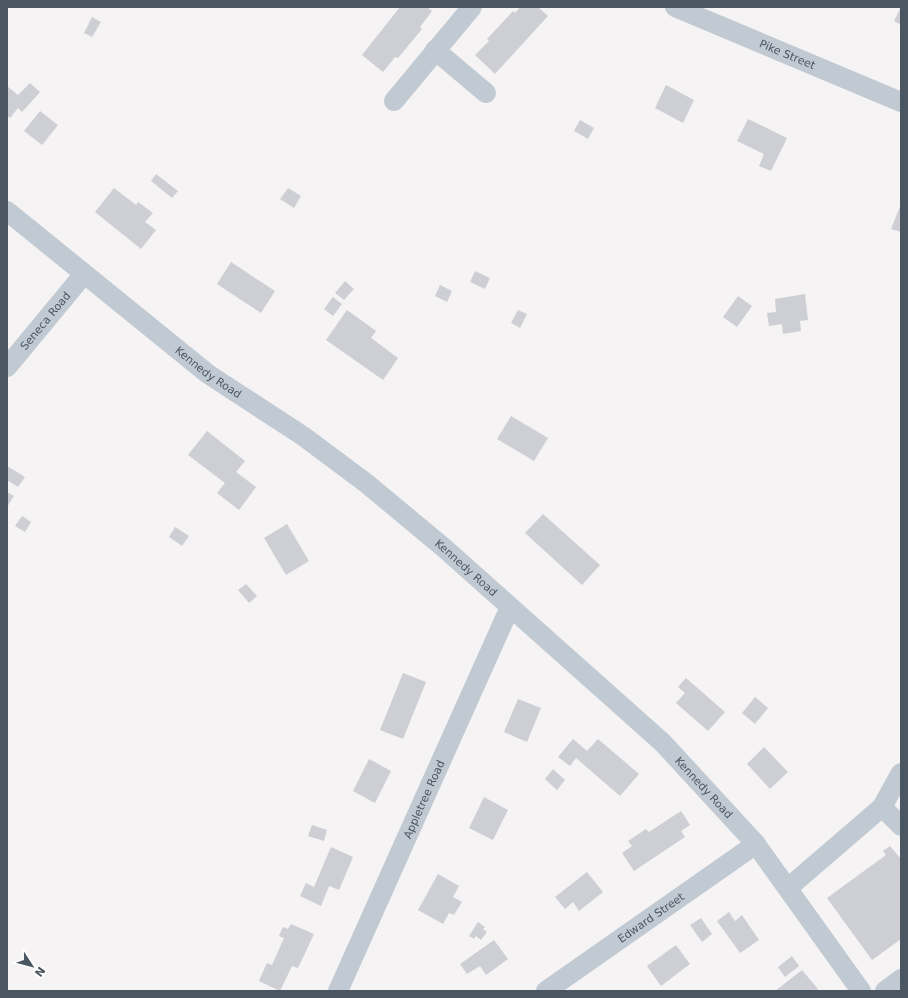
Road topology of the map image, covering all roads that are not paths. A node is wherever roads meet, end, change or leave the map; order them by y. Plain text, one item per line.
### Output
1 (472, 7) edge
2 (675, 7) edge
3 (714, 14) edge
4 (435, 50) junction
5 (486, 92) dead end
6 (394, 101) dead end
7 (901, 102) edge
8 (7, 211) edge
9 (84, 274) junction
10 (7, 367) edge
11 (510, 607) junction
12 (901, 773) edge
13 (882, 807) junction
14 (901, 826) edge
15 (756, 844) junction
16 (788, 888) junction
17 (901, 979) edge
18 (338, 991) edge
19 (546, 991) edge
20 (861, 991) edge
21 (885, 991) edge

1 - 4 street
2 - 3 street, Pike Street
3 - 7 street, Pike Street
4 - 5 street
4 - 6 street
8 - 9 street, Kennedy Road
9 - 10 street, Seneca Road
9 - 11 street, Kennedy Road
11 - 15 street, Kennedy Road
11 - 18 street, Appletree Road
12 - 13 street
13 - 14 street
13 - 16 street
15 - 16 street, Kennedy Road
15 - 19 street, Edward Street
16 - 20 street, Kennedy Road
17 - 21 street

